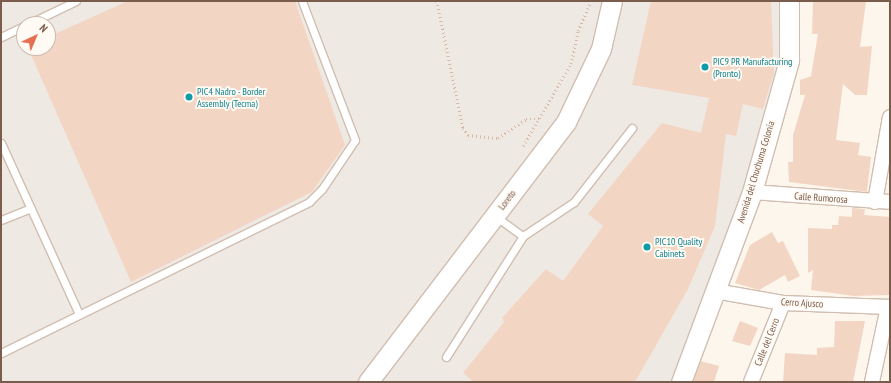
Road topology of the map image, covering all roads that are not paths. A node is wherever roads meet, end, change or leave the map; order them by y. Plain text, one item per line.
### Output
1 (76, 1) edge
2 (302, 1) edge
3 (612, 1) edge
4 (789, 1) edge
5 (45, 16) edge
6 (16, 30) edge
7 (1, 37) edge
8 (890, 117) edge
9 (632, 128) dead end
10 (1, 143) edge
11 (752, 192) junction
12 (875, 202) junction
13 (890, 202) edge
14 (30, 208) junction
15 (495, 216) junction
16 (1, 220) edge
17 (523, 236) junction
18 (715, 291) junction
19 (783, 303) junction
20 (889, 307) edge
21 (79, 314) junction
22 (1, 353) edge
23 (446, 357) dead end
24 (372, 380) edge
25 (681, 382) edge
26 (751, 382) edge
27 (872, 382) edge

1 - 5 lane
2 - 21 lane
3 - 15 street, Loreto
4 - 11 street, Avenida del Chuchuma Colonia
6 - 7 lane
8 - 12 street
9 - 17 lane
10 - 14 lane
11 - 12 street, Calle Rumorosa
11 - 18 street, Avenida del Chuchuma Colonia
12 - 13 street, Calle Rumorosa
14 - 16 lane
14 - 21 lane
15 - 17 lane
15 - 24 street, Loreto
17 - 23 lane
18 - 19 street, Cerro Ajusco
18 - 25 street, Avenida del Chuchuma Colonia
19 - 20 street, Cerro Ajusco
19 - 26 street, Calle del Cerro
20 - 27 street
21 - 22 lane

